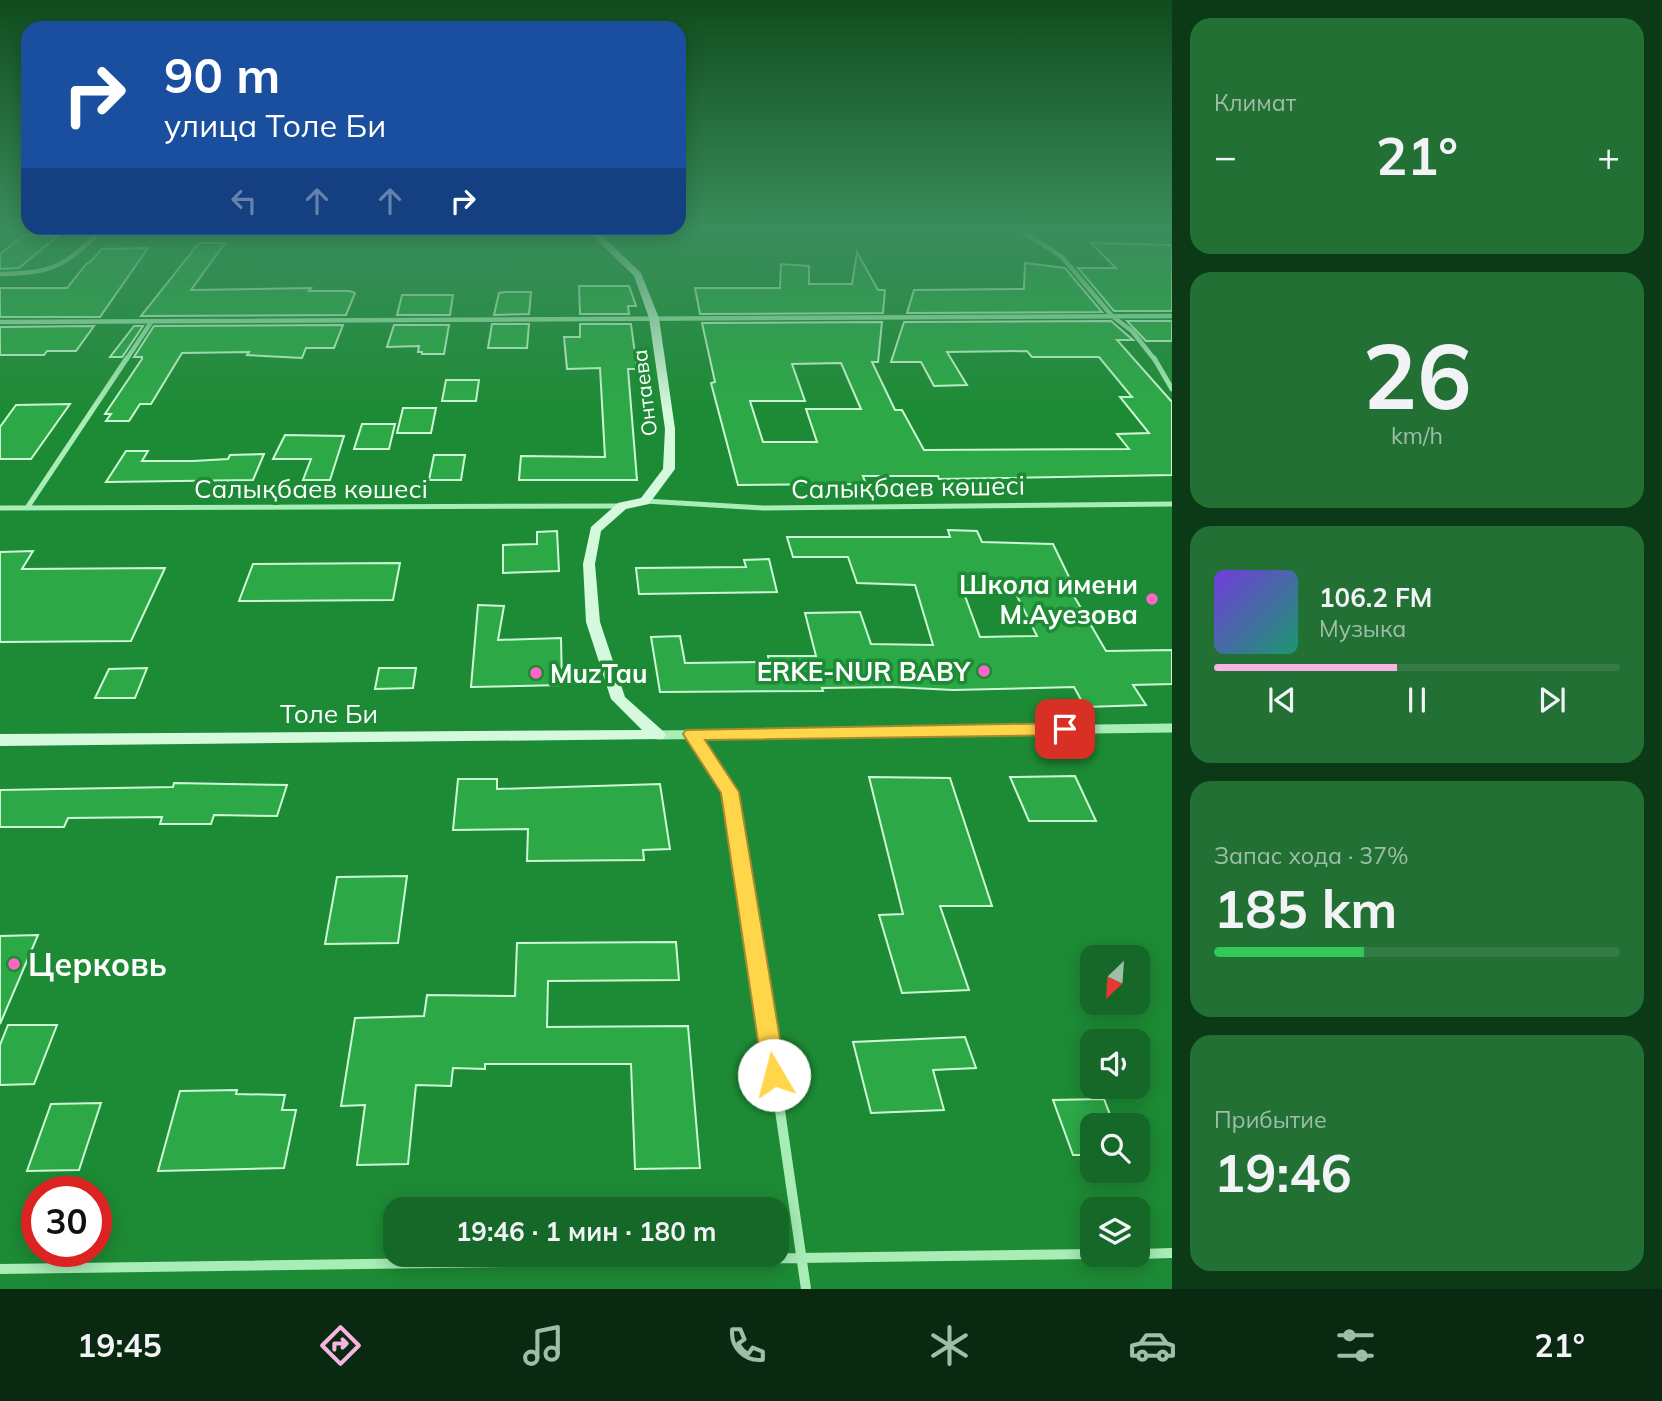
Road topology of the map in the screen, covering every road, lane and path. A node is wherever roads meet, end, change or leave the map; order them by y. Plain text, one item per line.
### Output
1 (643, 289) edge
2 (1089, 289) edge
3 (1111, 316) junction
4 (1172, 316) edge
5 (654, 318) junction
6 (152, 321) junction
7 (0, 322) edge
8 (1172, 389) edge
9 (645, 501) junction
10 (1172, 504) edge
11 (622, 506) junction
12 (0, 508) edge
13 (27, 508) junction
14 (1172, 727) edge
15 (657, 734) junction
16 (692, 734) junction
17 (0, 740) edge
18 (1172, 1253) edge
19 (1080, 1254) edge
20 (1150, 1254) edge
21 (801, 1258) junction
22 (0, 1269) edge
23 (806, 1289) edge

1 - 5 main road, Онтаева
2 - 3 street
3 - 4 street
3 - 5 street
3 - 8 street
5 - 6 street
5 - 9 main road, Онтаева
6 - 7 street
6 - 13 street
9 - 10 street, Салықбаев көшесі
9 - 11 main road
11 - 13 street, Салықбаев көшесі
11 - 15 main road
12 - 13 street, Салықбаев көшесі
14 - 16 street
15 - 16 street
15 - 17 main road, Толе Би
16 - 21 street
18 - 20 street
19 - 21 street
21 - 22 street
21 - 23 street

